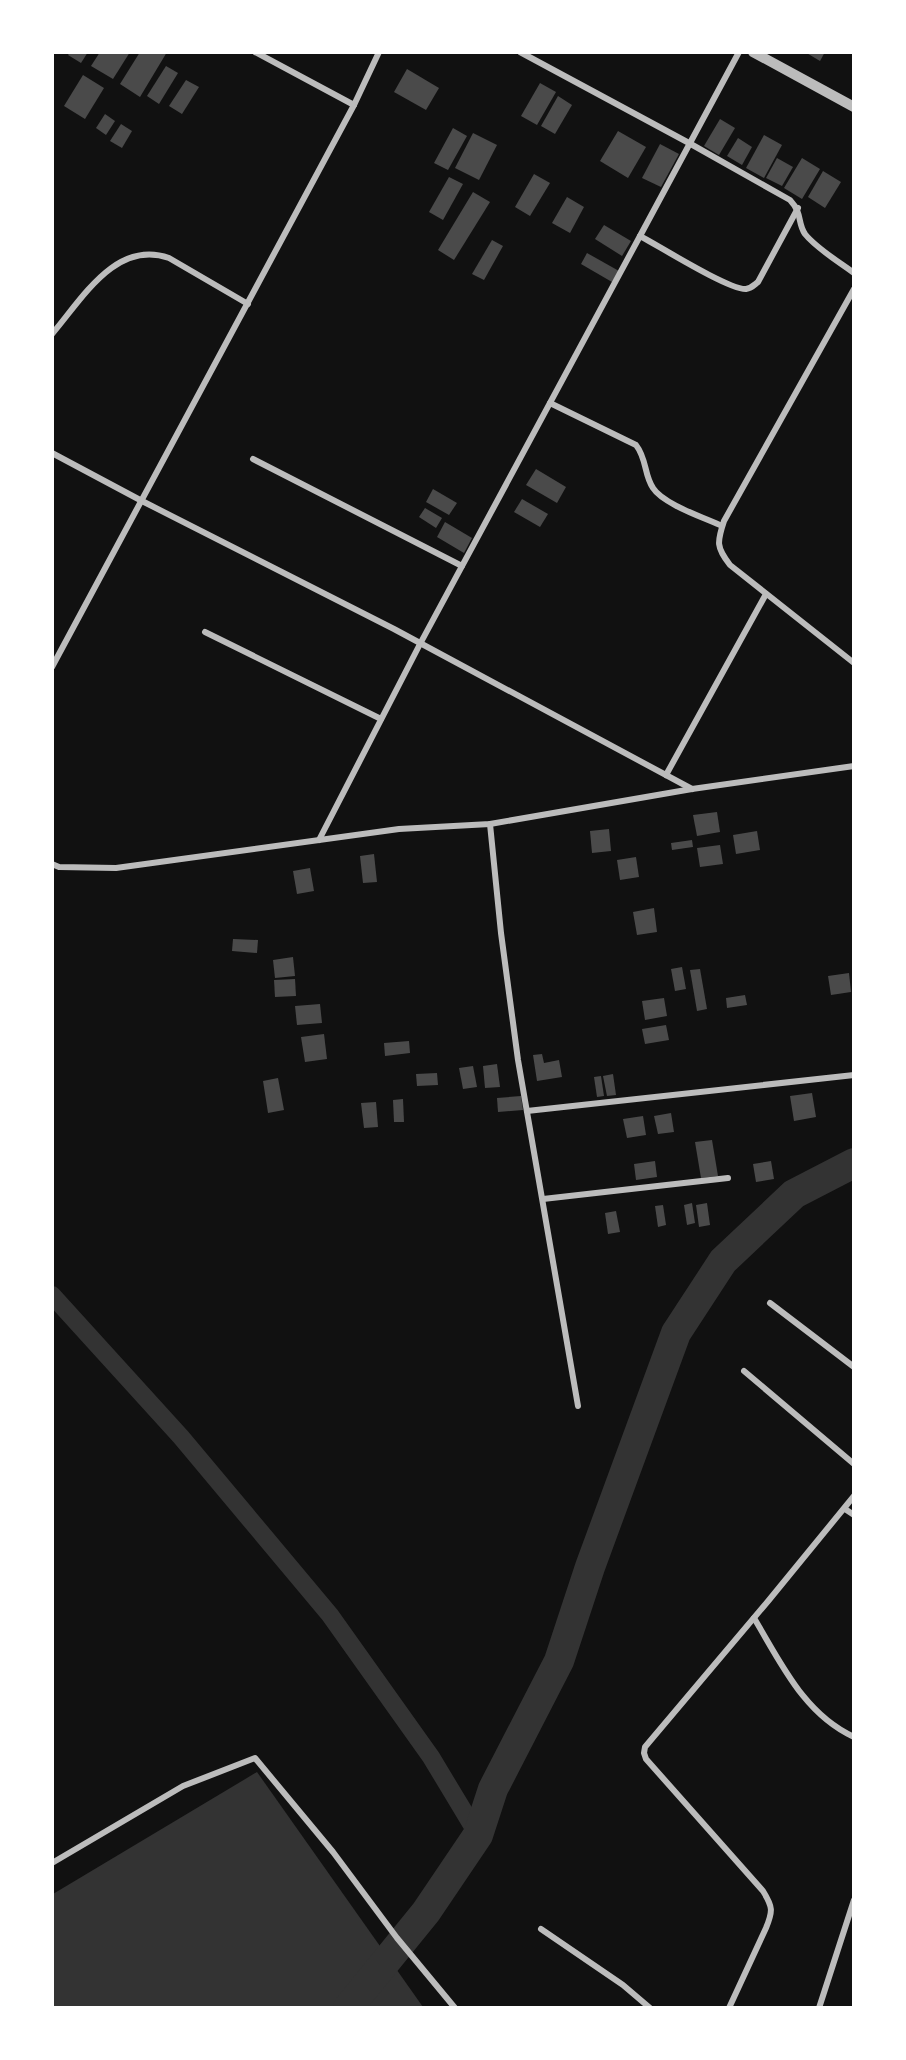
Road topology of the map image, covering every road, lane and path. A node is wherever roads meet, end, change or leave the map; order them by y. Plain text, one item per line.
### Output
1 (255, 52) edge
2 (379, 52) edge
3 (520, 52) edge
4 (740, 52) edge
5 (753, 52) edge
6 (354, 105) junction
7 (854, 107) edge
8 (689, 143) junction
9 (798, 208) junction
10 (640, 236) junction
11 (854, 273) edge
12 (854, 289) edge
13 (248, 304) junction
14 (52, 334) edge
15 (550, 403) junction
16 (52, 453) edge
17 (253, 459) dead end
18 (142, 501) junction
19 (722, 526) junction
20 (462, 566) junction
21 (766, 594) junction
22 (205, 632) dead end
23 (420, 644) junction
24 (854, 663) edge
25 (52, 667) edge
26 (381, 719) junction
27 (854, 766) edge
28 (666, 775) junction
29 (692, 789) junction
30 (490, 824) junction
31 (319, 840) junction
32 (52, 864) edge
33 (854, 1074) edge
34 (527, 1112) junction
35 (728, 1178) dead end
36 (543, 1199) junction
37 (770, 1303) dead end
38 (854, 1367) edge
39 (744, 1371) dead end
40 (578, 1406) dead end
41 (854, 1464) edge
42 (854, 1496) edge
43 (845, 1509) junction
44 (854, 1515) edge
45 (754, 1618) junction
46 (854, 1737) edge
47 (52, 1863) edge
48 (854, 1900) edge
49 (541, 1929) dead end
50 (455, 2007) edge
51 (650, 2007) edge
52 (729, 2007) edge
53 (819, 2007) edge

1 - 6 street
2 - 6 street
3 - 8 street
4 - 8 street
5 - 7 street
6 - 13 street
8 - 9 street
8 - 10 street
9 - 10 street
9 - 11 street
10 - 15 street
12 - 19 street
13 - 14 street
13 - 18 street
15 - 19 street
15 - 20 street
16 - 18 street
17 - 20 street
18 - 23 street
18 - 25 street
19 - 21 street
20 - 23 street
21 - 24 street
21 - 28 street
22 - 26 street
23 - 26 street
23 - 28 street
26 - 31 street
27 - 29 street
28 - 29 street
29 - 30 street
30 - 31 street
30 - 34 street
31 - 32 street
33 - 34 street
34 - 36 street
35 - 36 street
36 - 40 street
37 - 38 street
39 - 41 street
42 - 43 street
43 - 44 street
43 - 45 street
45 - 46 street
45 - 52 street
47 - 50 street
48 - 53 street
49 - 51 street

